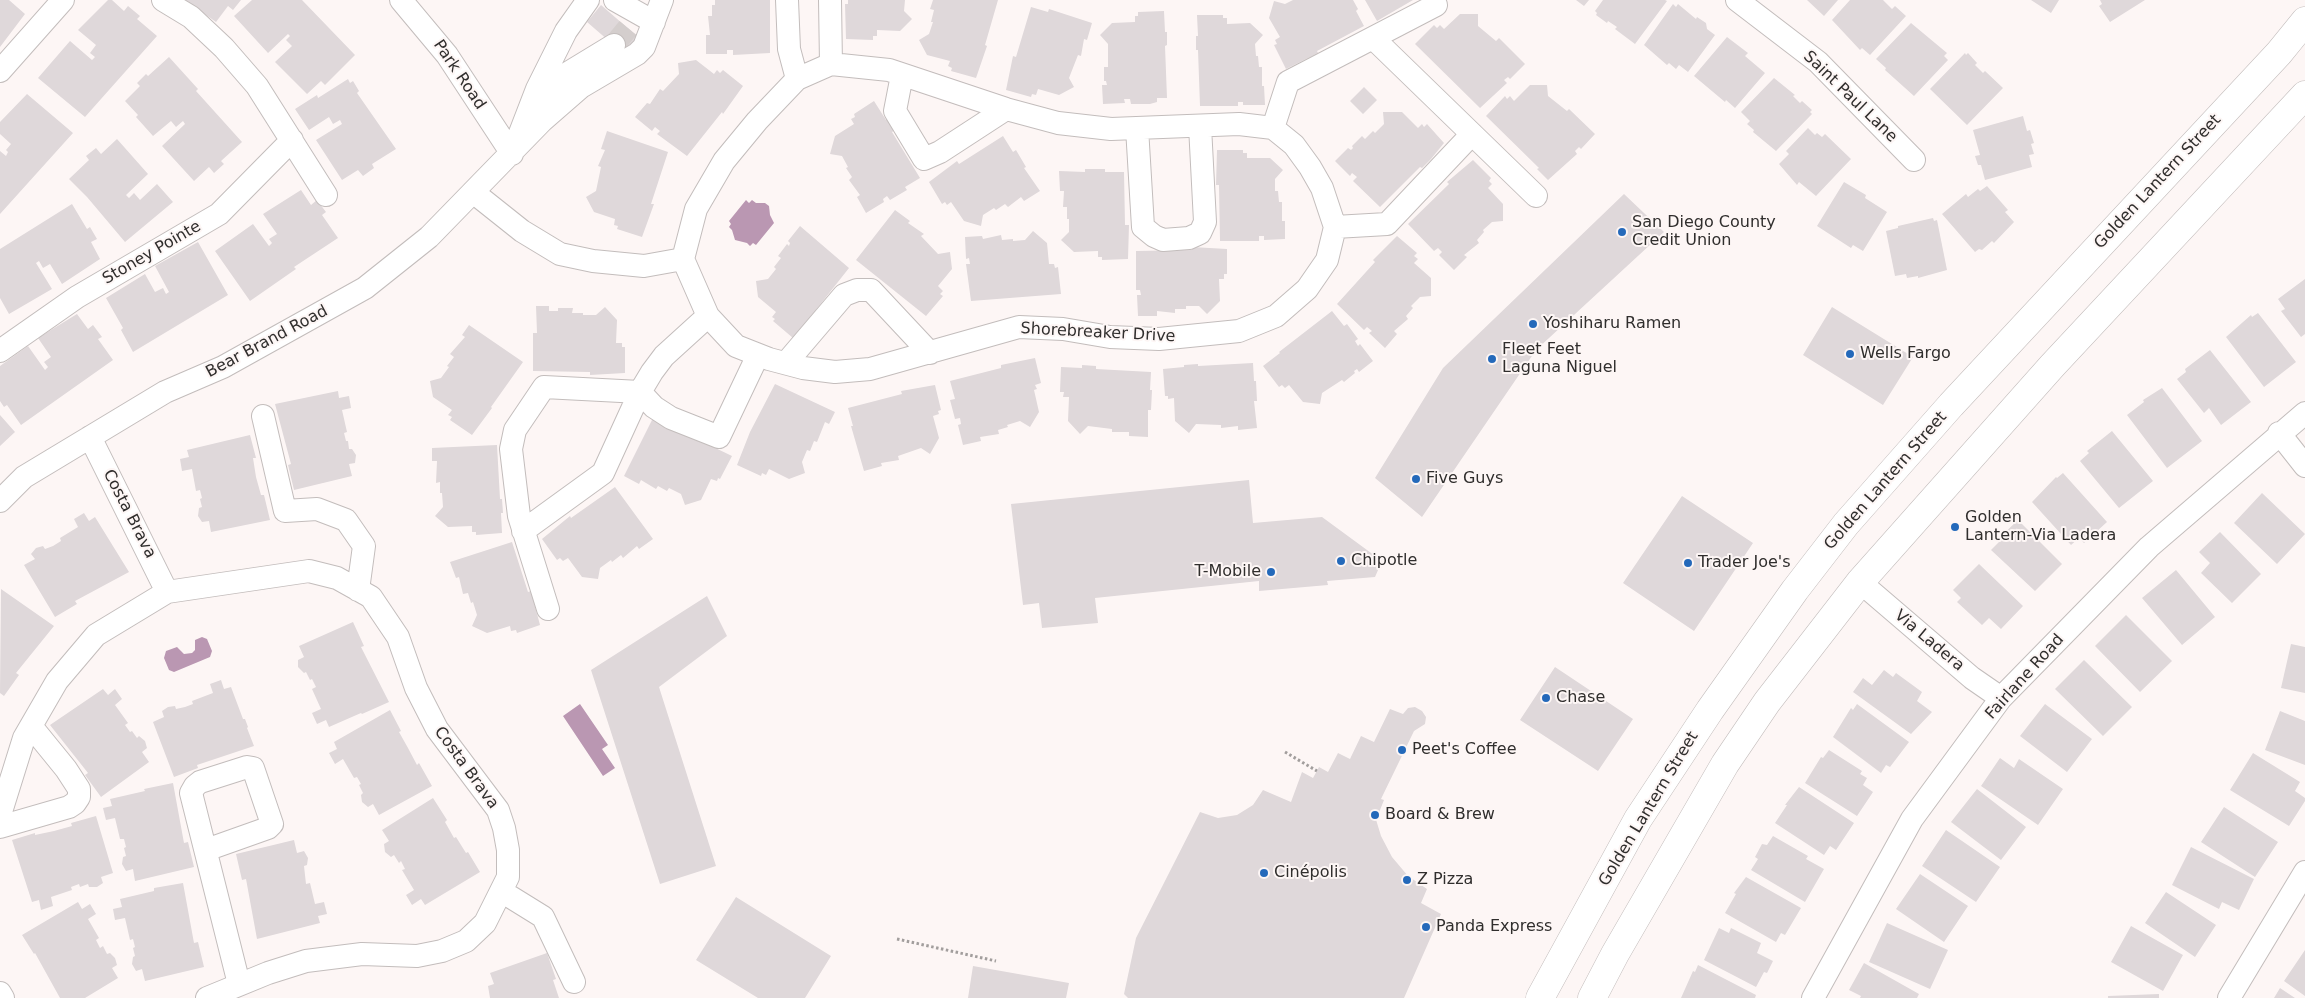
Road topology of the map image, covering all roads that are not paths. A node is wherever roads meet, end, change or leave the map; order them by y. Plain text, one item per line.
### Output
1 (63, 0) edge
2 (163, 0) edge
3 (401, 0) edge
4 (588, 0) edge
5 (662, 0) edge
6 (787, 0) edge
7 (830, 0) edge
8 (1737, 0) edge
9 (1436, 5) dead end
10 (626, 17) edge
11 (2305, 21) edge
12 (654, 22) junction
13 (1373, 38) junction
14 (831, 64) junction
15 (0, 71) edge
16 (902, 75) junction
17 (797, 79) junction
18 (2305, 95) edge
19 (1006, 109) junction
20 (542, 121) junction
21 (1200, 126) junction
22 (1136, 128) junction
23 (1273, 128) junction
24 (1472, 134) junction
25 (292, 140) junction
26 (512, 154) junction
27 (1914, 160) dead end
28 (473, 192) junction
29 (326, 195) dead end
30 (1536, 196) dead end
31 (1334, 227) junction
32 (683, 259) junction
33 (708, 316) junction
34 (0, 350) edge
35 (930, 353) junction
36 (758, 355) junction
37 (786, 364) junction
38 (640, 392) junction
39 (2305, 413) edge
40 (263, 416) dead end
41 (2279, 434) junction
42 (90, 437) junction
43 (2305, 466) edge
44 (0, 501) edge
45 (523, 531) junction
46 (1860, 582) junction
47 (358, 590) junction
48 (167, 592) junction
49 (548, 610) dead end
50 (2001, 698) junction
51 (31, 726) junction
52 (0, 815) edge
53 (0, 827) edge
54 (206, 850) dead end
55 (2305, 872) edge
56 (502, 891) junction
57 (574, 982) dead end
58 (239, 984) junction
59 (0, 993) edge
60 (4, 998) edge
61 (207, 998) edge
62 (1540, 998) edge
63 (1592, 998) edge
64 (1813, 998) edge
65 (2229, 998) edge

1 - 15 street
2 - 25 street
3 - 26 street, Park Road
4 - 26 street, Bear Brand Road
5 - 12 street, Bear Brand Road
6 - 17 street
7 - 14 street
8 - 27 street, Saint Paul Lane
9 - 13 street
10 - 12 street
10 - 20 street
11 - 62 main road, Golden Lantern Street
12 - 20 street, Bear Brand Road
13 - 23 street
13 - 24 street
14 - 16 street
14 - 17 street
16 - 19 street
16 - 19 street
17 - 32 street
18 - 46 main road
19 - 22 street
20 - 26 street, Bear Brand Road
21 - 22 street
21 - 22 street
21 - 23 street
23 - 31 street, Shorebreaker Drive
24 - 30 street
24 - 31 street
25 - 29 street
25 - 34 street, Stoney Pointe
26 - 28 street, Bear Brand Road
28 - 32 street
28 - 42 street, Bear Brand Road
31 - 35 street, Shorebreaker Drive
32 - 33 street, Shorebreaker Drive
33 - 36 street, Shorebreaker Drive
33 - 38 street
35 - 37 street, Shorebreaker Drive
35 - 37 street
36 - 37 street, Shorebreaker Drive
36 - 38 street
38 - 45 street
38 - 45 street
39 - 41 street, Fairlane Road
40 - 47 street
41 - 43 street
41 - 50 street, Fairlane Road
42 - 44 street, Bear Brand Road
42 - 48 street, Costa Brava
45 - 49 street
46 - 50 street, Via Ladera
46 - 63 main road
47 - 48 street, Costa Brava
47 - 56 street, Costa Brava
48 - 51 street, Costa Brava
50 - 64 street, Fairlane Road
51 - 52 street, Costa Brava
51 - 53 street
54 - 58 street
55 - 65 street
56 - 57 street
56 - 58 street, Costa Brava
58 - 61 street, Costa Brava
59 - 60 street

